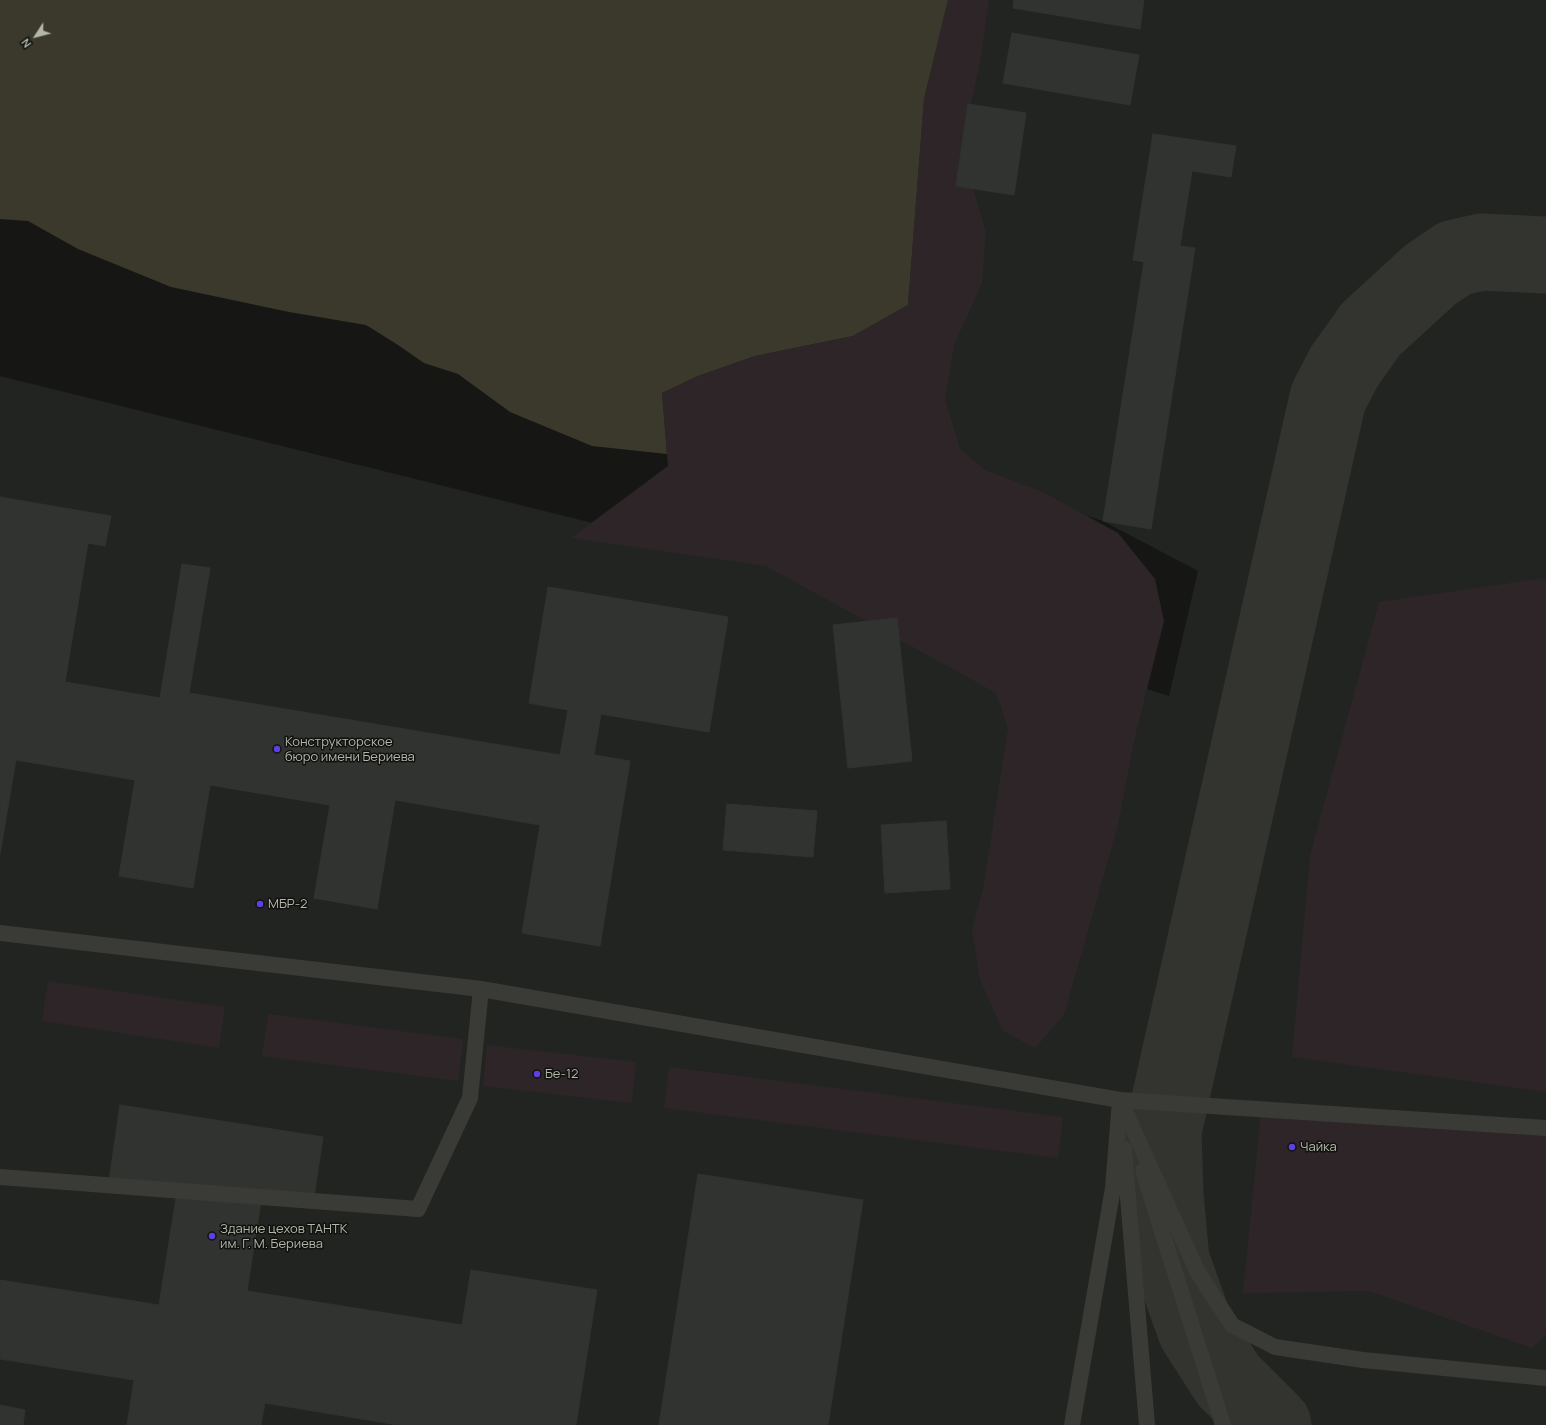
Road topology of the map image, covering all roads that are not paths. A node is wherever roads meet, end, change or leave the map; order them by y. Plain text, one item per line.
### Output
1 (0, 933) edge
2 (481, 989) junction
3 (1120, 1100) junction
4 (1546, 1128) edge
5 (0, 1177) edge
6 (1546, 1378) edge
7 (1072, 1425) edge
8 (1147, 1425) edge
9 (1223, 1425) edge

1 - 2 lane
2 - 3 lane
2 - 5 lane
3 - 4 lane
3 - 6 lane
3 - 7 lane
3 - 8 lane
3 - 9 lane

